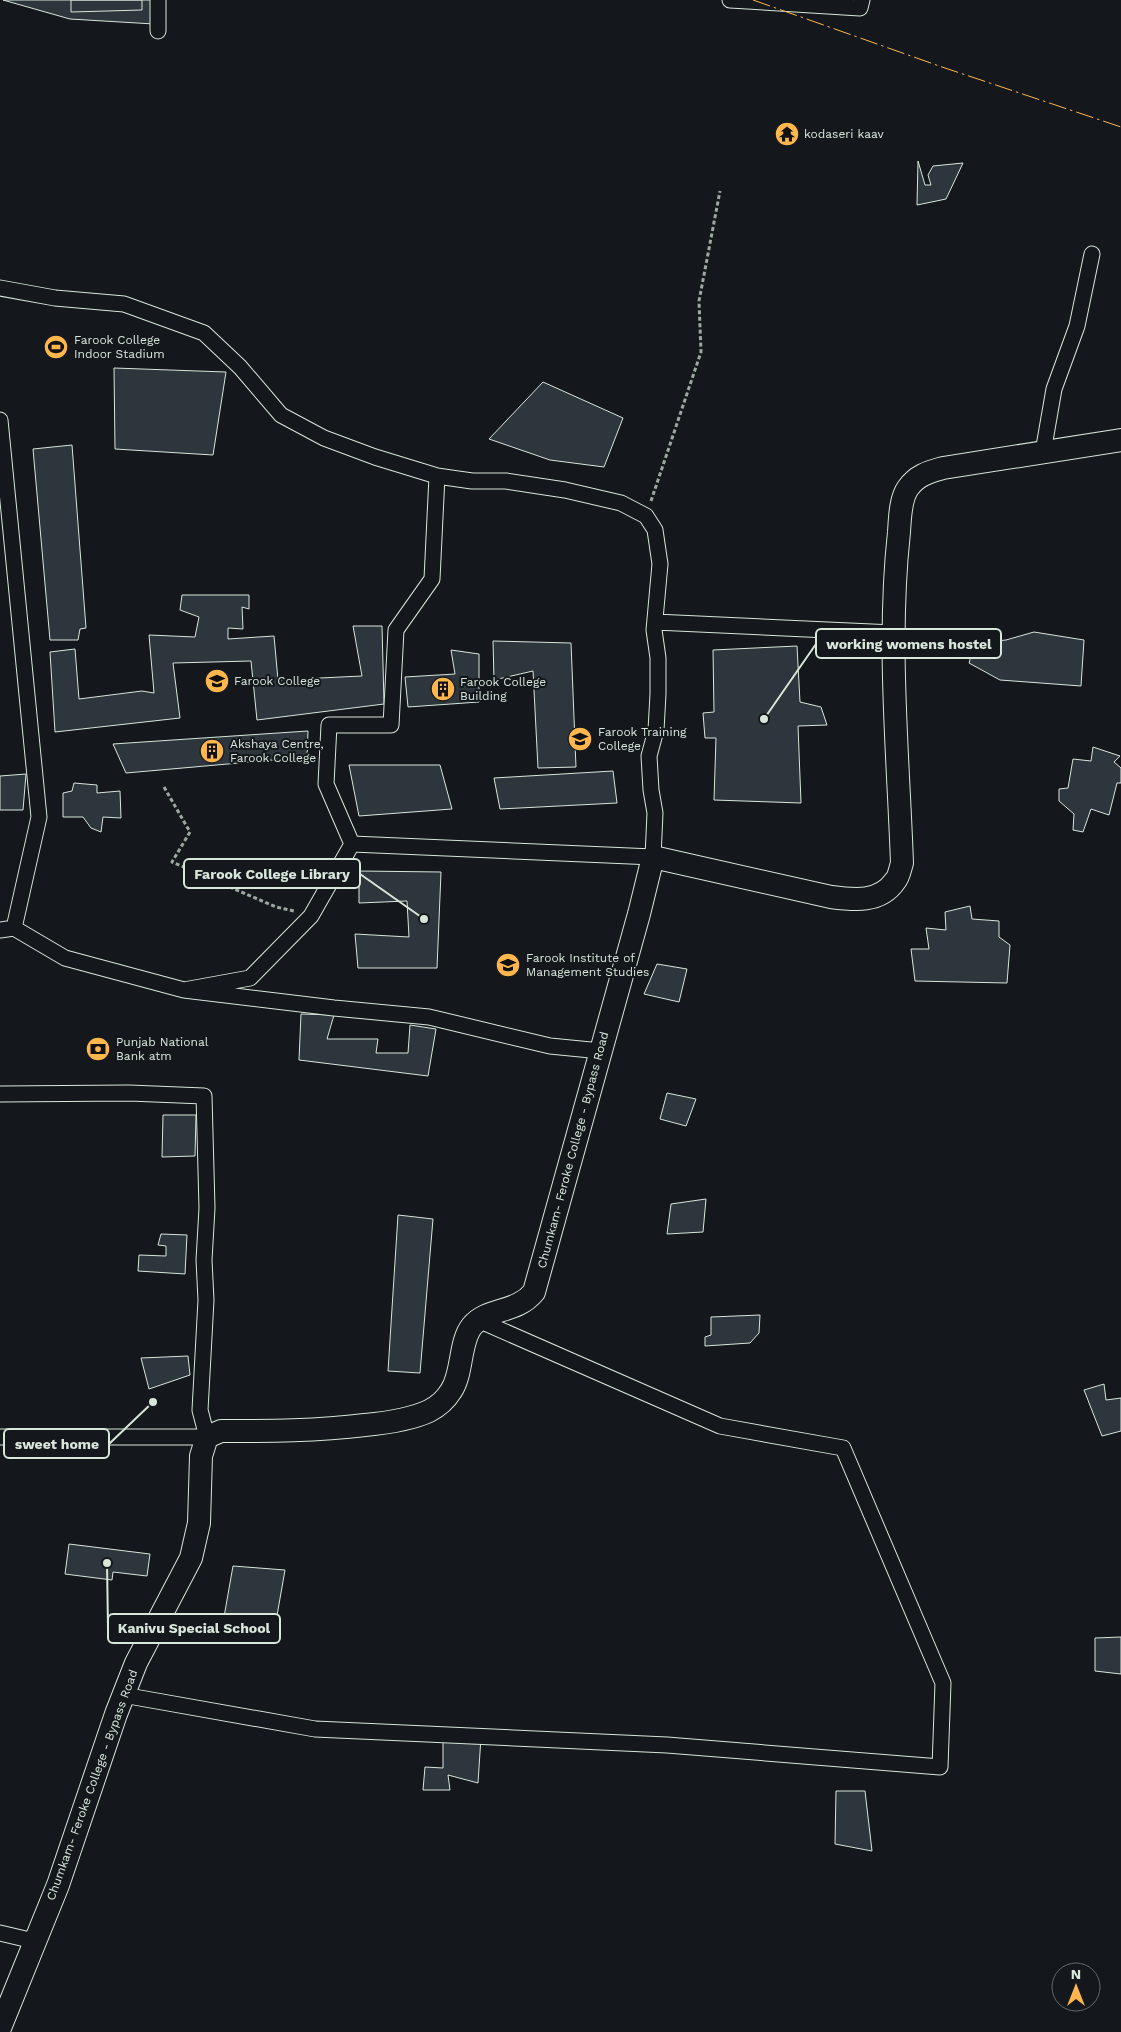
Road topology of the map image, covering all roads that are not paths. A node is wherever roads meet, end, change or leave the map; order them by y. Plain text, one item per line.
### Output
1 (158, 0) edge
2 (730, 0) edge
3 (862, 0) edge
4 (158, 31) dead end
5 (1092, 254) dead end
6 (0, 288) edge
7 (0, 420) edge
8 (1121, 440) edge
9 (1043, 452) junction
10 (437, 476) junction
11 (655, 622) junction
12 (894, 633) junction
13 (352, 844) junction
14 (653, 857) junction
15 (7, 929) edge
16 (184, 990) junction
17 (601, 1051) junction
18 (0, 1094) edge
19 (478, 1320) junction
20 (0, 1436) edge
21 (207, 1437) junction
22 (123, 1695) junction
23 (0, 1933) edge
24 (34, 1941) junction
25 (0, 2028) edge

1 - 4 street
2 - 3 street
5 - 9 street
6 - 10 street
7 - 15 street
8 - 9 main road
9 - 12 main road
10 - 11 street
10 - 13 street
11 - 12 street
11 - 14 street
12 - 14 main road
13 - 14 street
13 - 16 street
14 - 17 main road, Chumkam- Feroke College - Bypass Road
15 - 16 street
16 - 17 street
17 - 19 main road, Chumkam- Feroke College - Bypass Road
18 - 21 street
19 - 21 main road
19 - 22 street
20 - 21 street
21 - 22 main road, Chumkam- Feroke College - Bypass Road
22 - 24 main road, Chumkam- Feroke College - Bypass Road
23 - 24 street
24 - 25 main road, Chumkam- Feroke College - Bypass Road

